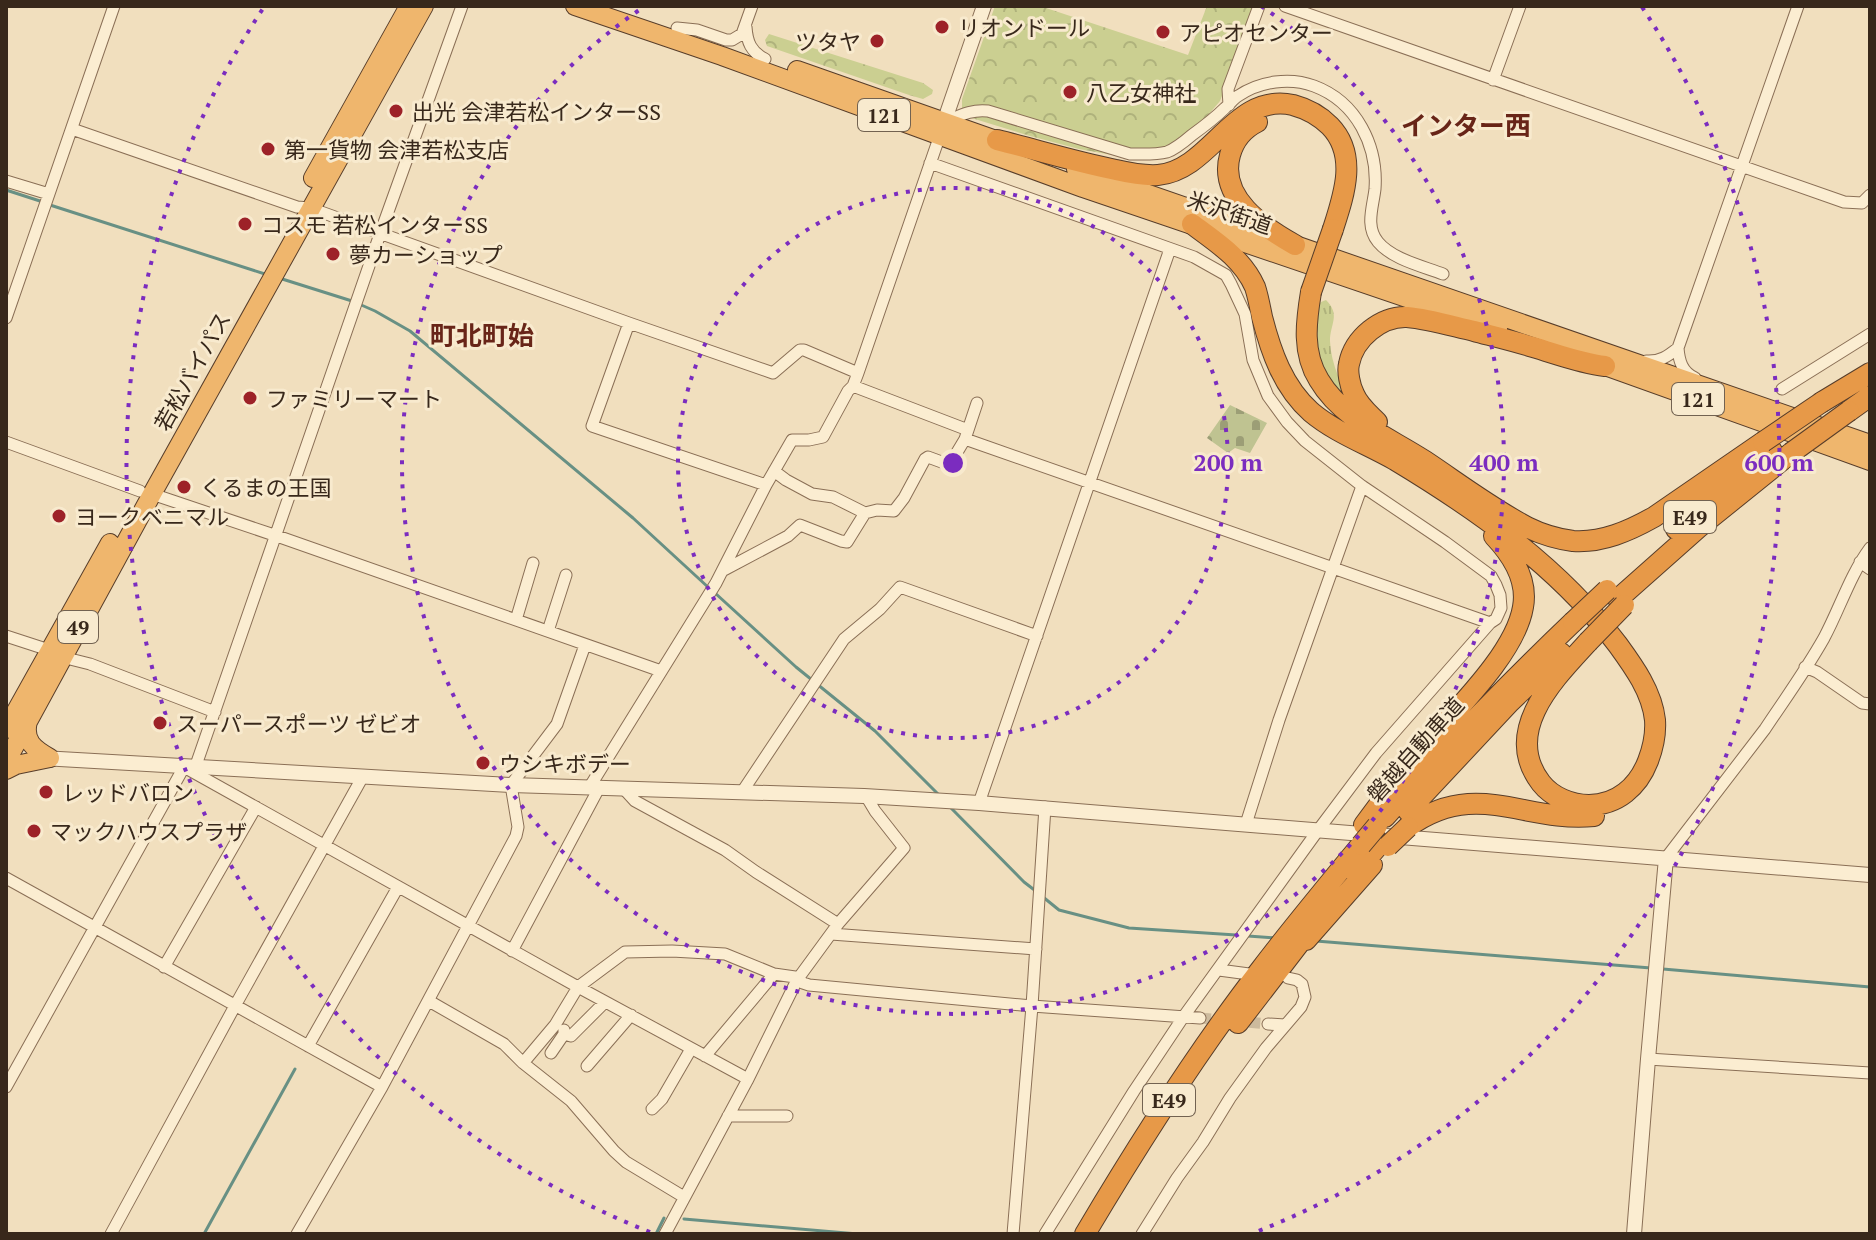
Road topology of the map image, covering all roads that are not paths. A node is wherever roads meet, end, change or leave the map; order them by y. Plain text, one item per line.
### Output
1 (114, 6) edge
2 (409, 6) edge
3 (424, 6) edge
4 (462, 6) edge
5 (575, 6) edge
6 (613, 6) edge
7 (752, 6) edge
8 (984, 6) edge
9 (1259, 6) edge
10 (1285, 6) edge
11 (1520, 6) edge
12 (1798, 6) edge
13 (745, 26) junction
14 (677, 28) junction
15 (765, 59) junction
16 (1493, 80) junction
17 (1229, 105) junction
18 (942, 128) junction
19 (72, 129) junction
20 (997, 140) junction
21 (930, 163) junction
22 (1743, 166) junction
23 (6, 181) edge
24 (1870, 195) edge
25 (48, 197) junction
26 (303, 207) junction
27 (1192, 224) junction
28 (1326, 228) junction
29 (380, 234) junction
30 (1295, 245) junction
31 (1170, 249) junction
32 (1443, 274) dead end
33 (6, 318) edge
34 (629, 323) junction
35 (1870, 334) edge
36 (1678, 348) junction
37 (1612, 361) junction
38 (858, 373) junction
39 (1870, 373) edge
40 (1870, 379) edge
41 (853, 386) junction
42 (1782, 389) dead end
43 (1870, 396) edge
44 (977, 403) dead end
45 (1825, 406) junction
46 (1762, 407) junction
47 (966, 434) junction
48 (6, 442) edge
49 (1870, 444) edge
50 (1777, 448) junction
51 (1399, 453) junction
52 (1870, 461) edge
53 (774, 471) junction
54 (1090, 483) junction
55 (766, 485) junction
56 (1362, 486) junction
57 (146, 492) junction
58 (1473, 503) junction
59 (865, 513) junction
60 (277, 536) junction
61 (1870, 548) edge
62 (533, 563) dead end
63 (1865, 565) edge
64 (1334, 568) junction
65 (724, 570) junction
66 (566, 575) dead end
67 (1616, 598) junction
68 (516, 620) junction
69 (1490, 623) junction
70 (548, 631) junction
71 (1580, 632) junction
72 (6, 636) edge
73 (1037, 636) junction
74 (585, 645) junction
75 (56, 654) junction
76 (1805, 667) junction
77 (661, 671) junction
78 (1870, 704) edge
79 (215, 712) junction
80 (28, 721) junction
81 (6, 729) edge
82 (50, 758) junction
83 (7, 761) edge
84 (190, 768) junction
85 (362, 778) junction
86 (511, 785) junction
87 (594, 788) junction
88 (624, 789) junction
89 (742, 792) junction
90 (866, 796) junction
91 (979, 803) junction
92 (256, 807) junction
93 (1045, 807) junction
94 (1246, 824) junction
95 (1319, 829) junction
96 (1378, 836) junction
97 (324, 846) junction
98 (1666, 858) junction
99 (1870, 875) edge
100 (6, 878) edge
101 (398, 887) junction
102 (1327, 897) junction
103 (94, 926) junction
104 (469, 926) junction
105 (835, 929) junction
106 (1036, 949) junction
107 (512, 951) junction
108 (164, 967) junction
109 (1219, 970) junction
110 (774, 974) junction
111 (1268, 974) junction
112 (797, 980) junction
113 (578, 987) junction
114 (429, 1001) junction
115 (605, 1002) junction
116 (236, 1004) junction
117 (1032, 1006) junction
118 (631, 1015) junction
119 (1184, 1016) junction
120 (1200, 1018) tunnel mouth
121 (1268, 1024) tunnel mouth
122 (1285, 1025) junction
123 (560, 1030) junction
124 (308, 1046) junction
125 (691, 1049) junction
126 (551, 1053) dead end
127 (705, 1056) junction
128 (1648, 1059) junction
129 (523, 1063) junction
130 (587, 1066) dead end
131 (1870, 1073) edge
132 (748, 1079) junction
133 (6, 1087) edge
134 (382, 1087) junction
135 (652, 1109) dead end
136 (728, 1116) junction
137 (787, 1116) dead end
138 (684, 1197) junction
139 (111, 1234) edge
140 (297, 1234) edge
141 (665, 1234) edge
142 (1013, 1234) edge
143 (1045, 1234) edge
144 (1085, 1234) edge
145 (1101, 1234) edge
146 (1142, 1234) edge
147 (1634, 1234) edge

1 - 19 street
2 - 26 highway, 若松バイパス / 49
3 - 26 highway, 若松バイパス / 49
4 - 29 street
5 - 18 highway, 米沢街道 / 121
6 - 14 highway, 米沢街道 / 121
7 - 13 street
8 - 18 street
9 - 17 street
10 - 16 street
11 - 16 street
12 - 22 street
13 - 14 street
13 - 15 street
14 - 15 highway, 米沢街道 / 121
15 - 18 highway, 米沢街道 / 121
16 - 22 street
17 - 18 street
17 - 32 street
18 - 20 highway, 米沢街道 / 121
18 - 21 street
18 - 27 highway, 米沢街道 / 121
19 - 25 street
19 - 26 street
20 - 28 highway
20 - 30 highway, 米沢街道 / 121
21 - 31 street
21 - 38 street
22 - 24 street
22 - 36 street
23 - 25 street
25 - 33 street
26 - 29 street
26 - 57 highway, 若松バイパス / 49
27 - 37 highway, 米沢街道 / 121
27 - 51 highway
28 - 30 highway
28 - 51 highway, bridge
29 - 34 street
29 - 60 street
30 - 37 highway, 米沢街道 / 121
31 - 54 street
31 - 56 street
34 - 38 street
34 - 55 street
35 - 42 street
36 - 37 street
36 - 46 street
37 - 46 highway, 米沢街道 / 121
37 - 51 highway
37 - 52 highway, 米沢街道 / 121
38 - 41 street
39 - 45 highway
40 - 45 highway, 磐越自動車道 / E49
41 - 47 street
41 - 53 street
43 - 50 highway, 磐越自動車道 / E49, bridge
44 - 47 street
45 - 50 highway, 磐越自動車道 / E49
46 - 49 highway, 米沢街道 / 121
47 - 54 street
47 - 59 street
48 - 57 street
50 - 58 highway
50 - 67 highway, 磐越自動車道 / E49
50 - 67 highway, 磐越自動車道 / E49
51 - 58 highway
53 - 55 street
53 - 59 street
54 - 64 street
54 - 73 street
55 - 65 street
56 - 64 street
56 - 69 street
57 - 60 street
57 - 75 highway, 若松バイパス / 49
58 - 71 highway
58 - 96 highway
58 - 96 highway
59 - 65 street
60 - 68 street
60 - 79 street
61 - 63 street
62 - 68 street
63 - 76 street
64 - 69 street
64 - 94 street
65 - 77 street
66 - 70 street
67 - 71 highway, 磐越自動車道 / E49, bridge
68 - 70 street
69 - 95 street
70 - 74 street
71 - 96 highway, 磐越自動車道 / E49
72 - 75 street
73 - 89 street
73 - 91 street
74 - 77 street
74 - 86 street
75 - 79 street
75 - 80 highway, 若松バイパス / 49
75 - 81 highway, 若松バイパス / 49
76 - 78 street
76 - 98 street
77 - 87 street
79 - 84 street
80 - 82 highway
80 - 83 highway, 若松バイパス / 49
82 - 83 highway
82 - 84 street
84 - 85 street
84 - 92 street
84 - 103 street
85 - 86 street
85 - 97 street
86 - 87 street
86 - 104 street
87 - 88 street
87 - 107 street
88 - 89 street
88 - 105 street
89 - 90 street
90 - 91 street
90 - 105 street
91 - 93 street
92 - 97 street
92 - 108 street
93 - 94 street
93 - 106 street
94 - 95 street
95 - 98 street
95 - 109 street
96 - 102 highway
96 - 102 highway
97 - 101 street
97 - 116 street
98 - 99 street
98 - 128 street
100 - 103 street
101 - 104 street
101 - 124 street
102 - 111 highway, E49
102 - 111 highway, E49
103 - 108 street
103 - 133 street
104 - 107 street
104 - 114 street
105 - 106 street
105 - 112 street
106 - 117 street
107 - 113 street
108 - 116 street
109 - 111 street
109 - 119 street
110 - 112 street
110 - 113 street
110 - 127 street
111 - 122 street
111 - 144 highway, E49
111 - 145 highway, E49
112 - 117 street
112 - 132 street
113 - 115 street
113 - 123 street
114 - 129 street
114 - 134 street
115 - 118 street
115 - 123 street
116 - 124 street
116 - 139 street
117 - 119 street
117 - 142 street
118 - 125 street
118 - 130 street
119 - 120 street
119 - 143 street
121 - 122 street
122 - 146 street
123 - 126 street
123 - 129 street
124 - 134 street
125 - 127 street
125 - 135 street
127 - 132 street
128 - 131 street
128 - 147 street
129 - 138 street
132 - 136 street
134 - 140 street
136 - 137 street
136 - 138 street
138 - 141 street

